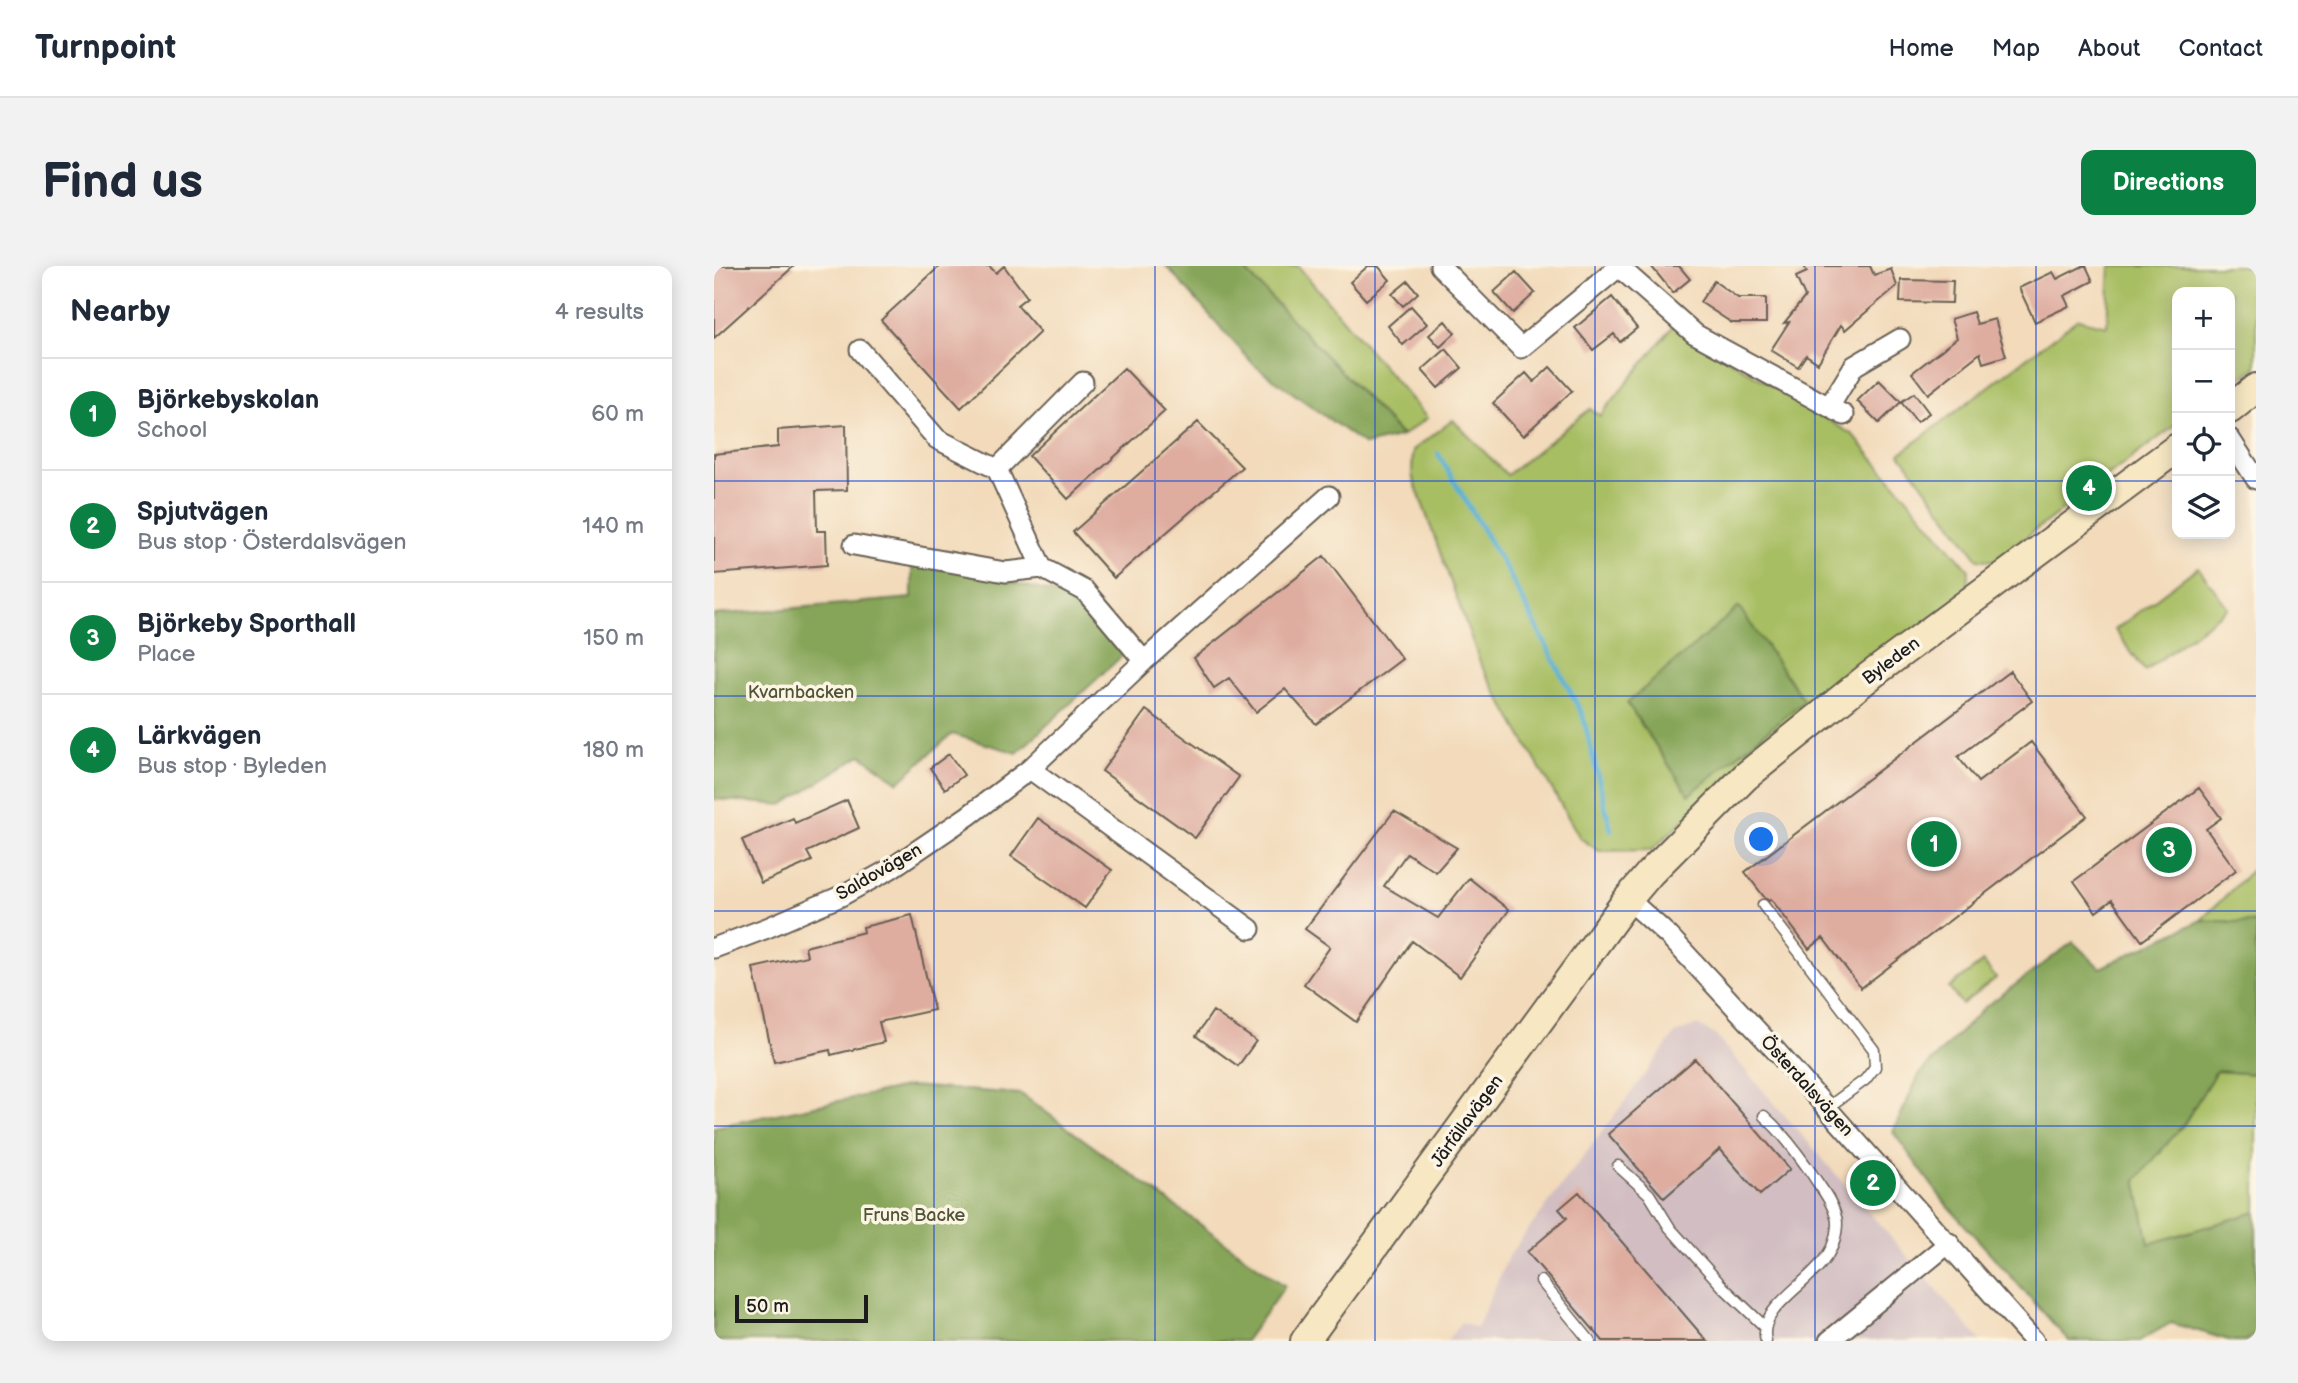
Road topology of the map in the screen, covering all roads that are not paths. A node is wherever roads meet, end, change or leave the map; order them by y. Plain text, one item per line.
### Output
1 (1440, 266) edge
2 (1620, 267) edge
3 (1900, 339) dead end
4 (860, 350) dead end
5 (1083, 382) dead end
6 (2256, 388) edge
7 (2235, 405) edge
8 (2235, 447) edge
9 (2172, 452) edge
10 (997, 469) junction
11 (2256, 480) edge
12 (1329, 496) dead end
13 (854, 545) dead end
14 (1042, 568) junction
15 (1144, 661) junction
16 (1030, 769) junction
17 (1628, 899) junction
18 (1763, 905) dead end
19 (1250, 929) dead end
20 (714, 948) edge
21 (1827, 1108) junction
22 (1764, 1116) dead end
23 (1618, 1166) dead end
24 (1949, 1243) junction
25 (1541, 1281) dead end
26 (1764, 1326) junction
27 (1306, 1341) edge
28 (1590, 1341) edge
29 (1766, 1341) edge
30 (1829, 1341) edge
31 (2034, 1341) edge

1 - 2 street
2 - 3 street
4 - 10 street
5 - 10 street
6 - 7 street
8 - 11 street
9 - 17 street, Byleden
10 - 14 street
12 - 15 street, Saldovägen
13 - 14 street
14 - 15 street
15 - 16 street, Saldovägen
16 - 19 street
16 - 20 street, Saldovägen
17 - 21 street, Österdalsvägen
17 - 27 street, Järfällavägen
18 - 21 lane
21 - 24 street, Österdalsvägen
22 - 26 lane
23 - 26 lane
24 - 30 street
24 - 31 street, Österdalsvägen
25 - 28 lane
26 - 29 lane

